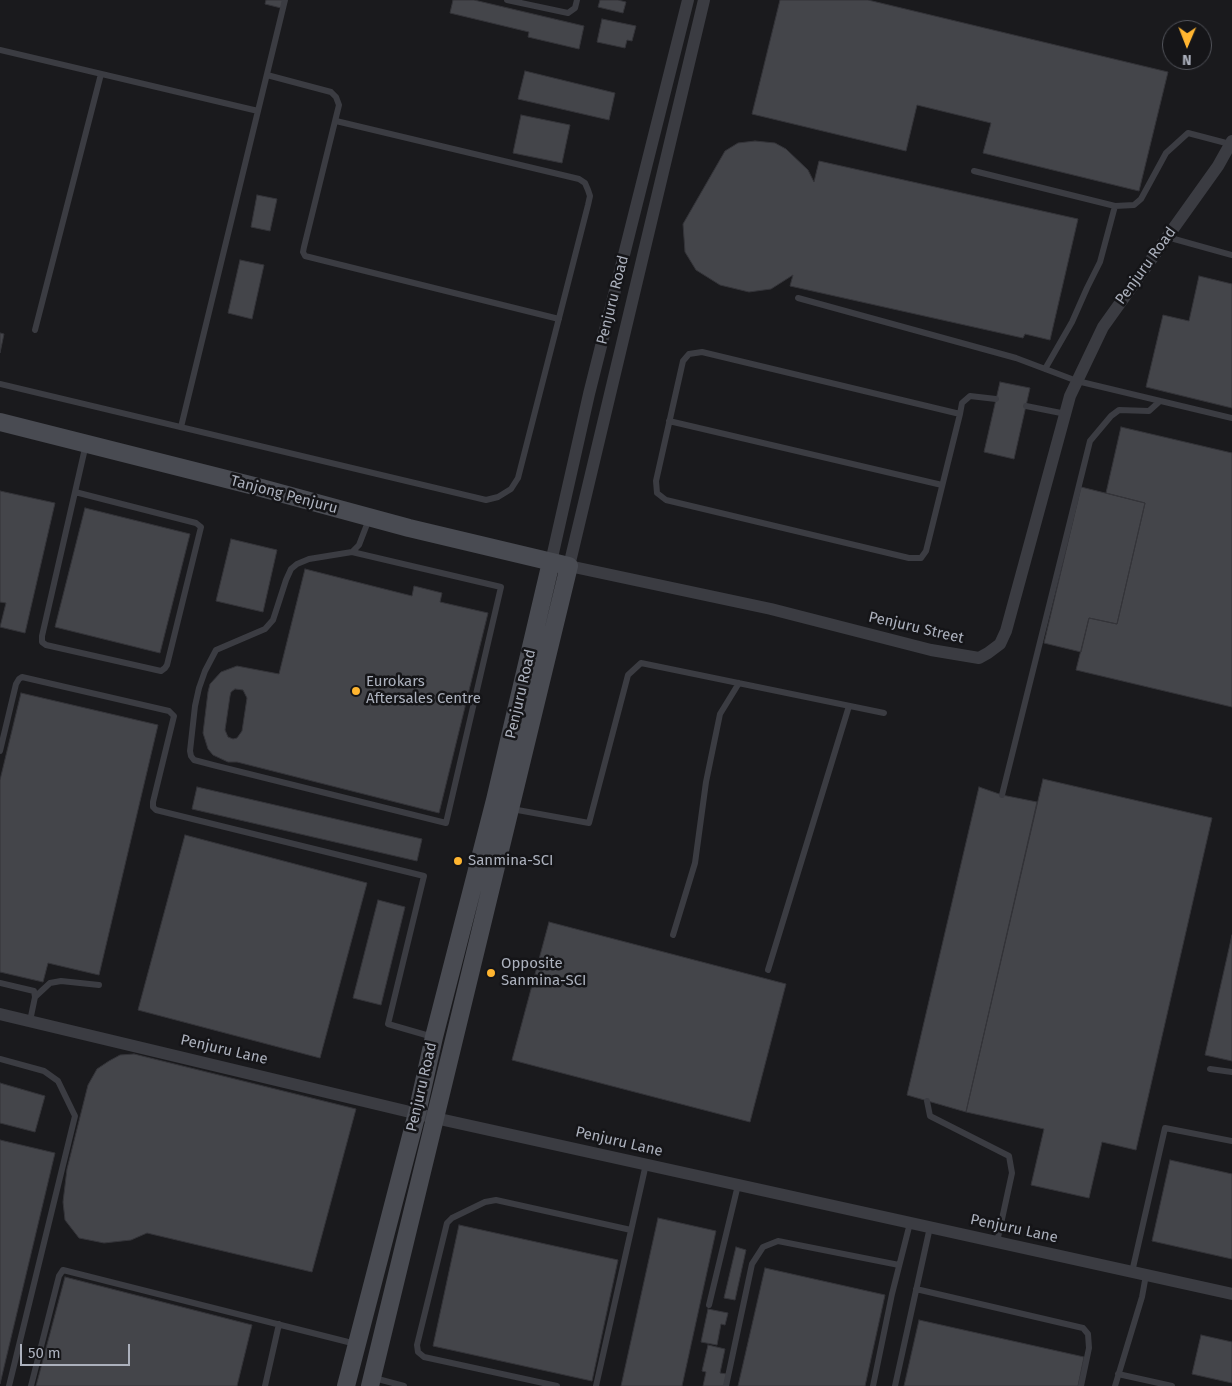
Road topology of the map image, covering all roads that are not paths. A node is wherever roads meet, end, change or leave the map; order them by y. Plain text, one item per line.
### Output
1 (285, 0) edge
2 (507, 0) edge
3 (577, 0) edge
4 (688, 0) edge
5 (704, 0) edge
6 (0, 50) edge
7 (101, 74) junction
8 (267, 75) junction
9 (258, 111) junction
10 (336, 121) junction
11 (1231, 143) edge
12 (974, 171) dead end
13 (1115, 206) junction
14 (1166, 237) junction
15 (1232, 255) edge
16 (798, 298) dead end
17 (559, 319) junction
18 (35, 330) dead end
19 (1044, 369) junction
20 (1077, 381) junction
21 (0, 384) edge
22 (1070, 396) joint
23 (996, 399) dead end
24 (1160, 401) junction
25 (1026, 406) dead end
26 (960, 414) junction
27 (1066, 414) junction
28 (1232, 418) edge
29 (669, 421) junction
30 (0, 422) edge
31 (181, 427) junction
32 (86, 443) junction
33 (942, 485) junction
34 (75, 492) junction
35 (370, 517) junction
36 (352, 552) junction
37 (551, 562) junction
38 (569, 566) junction
39 (739, 683) junction
40 (849, 706) junction
41 (884, 713) dead end
42 (0, 751) edge
43 (1002, 795) dead end
44 (510, 809) junction
45 (673, 935) dead end
46 (768, 970) dead end
47 (0, 983) edge
48 (99, 985) dead end
49 (35, 997) junction
50 (0, 1014) edge
51 (30, 1021) junction
52 (434, 1037) junction
53 (0, 1058) edge
54 (1210, 1069) dead end
55 (1232, 1072) edge
56 (927, 1101) dead end
57 (417, 1113) junction
58 (435, 1118) junction
59 (1232, 1141) edge
60 (646, 1164) junction
61 (738, 1185) junction
62 (910, 1223) junction
63 (930, 1227) junction
64 (631, 1230) junction
65 (997, 1242) junction
66 (899, 1265) junction
67 (1132, 1272) junction
68 (1146, 1275) junction
69 (916, 1289) junction
70 (1232, 1294) edge
71 (708, 1305) dead end
72 (279, 1324) junction
73 (356, 1344) junction
74 (1118, 1374) junction
75 (371, 1382) edge
76 (8, 1386) edge
77 (31, 1386) edge
78 (265, 1386) edge
79 (346, 1386) edge
80 (404, 1386) edge
81 (557, 1386) edge
82 (596, 1386) edge
83 (726, 1386) edge
84 (873, 1386) edge
85 (895, 1386) edge
86 (1081, 1386) edge
87 (1115, 1386) edge
88 (1172, 1386) edge

1 - 8 lane
2 - 3 lane
4 - 37 street, Penjuru Road
5 - 38 street, Penjuru Road
6 - 7 lane
7 - 9 lane
7 - 18 lane
8 - 9 lane
8 - 10 lane
9 - 31 lane
10 - 17 lane
10 - 17 lane
11 - 13 lane
11 - 14 street, Penjuru Road
12 - 13 lane
13 - 19 lane
14 - 15 lane
14 - 20 street, Penjuru Road
16 - 19 lane
17 - 31 lane
19 - 20 lane
20 - 22 street, Penjuru Road
20 - 24 lane
21 - 31 lane
22 - 27 street, Penjuru Street
23 - 26 lane
24 - 28 lane
24 - 43 lane
25 - 27 lane
26 - 29 lane
26 - 33 lane
27 - 38 street, Penjuru Street
29 - 33 lane
29 - 33 lane
30 - 32 main road, Tanjong Penjuru
32 - 34 lane
32 - 35 main road, Tanjong Penjuru
34 - 34 lane
35 - 36 lane
35 - 37 main road, Tanjong Penjuru
36 - 36 lane
37 - 38 main road, Tanjong Penjuru
37 - 52 main road, Penjuru Road
38 - 44 main road, Penjuru Road
39 - 40 lane
39 - 44 lane
39 - 45 lane
40 - 41 lane
40 - 46 lane
42 - 52 lane
44 - 58 main road, Penjuru Road
47 - 49 lane
48 - 49 lane
49 - 51 lane
50 - 51 street, Penjuru Lane
51 - 57 street, Penjuru Lane
52 - 57 main road, Penjuru Road
53 - 76 lane
54 - 55 lane
56 - 65 lane
57 - 58 street, Penjuru Lane
57 - 73 main road, Penjuru Road
58 - 60 street, Penjuru Lane
58 - 75 main road, Penjuru Road
59 - 67 lane
60 - 61 street, Penjuru Lane
60 - 64 lane
61 - 62 street, Penjuru Lane
61 - 71 lane
62 - 63 street, Penjuru Lane
62 - 66 lane
63 - 65 street, Penjuru Lane
63 - 69 lane
64 - 81 lane
64 - 82 lane
65 - 67 street, Penjuru Lane
66 - 83 lane
66 - 84 lane
67 - 68 street, Penjuru Lane
68 - 70 street, Penjuru Lane
68 - 74 lane
69 - 85 lane
69 - 86 lane
72 - 73 lane
72 - 77 lane
72 - 78 lane
73 - 79 main road, Penjuru Road
74 - 87 lane
74 - 88 lane
75 - 80 lane

